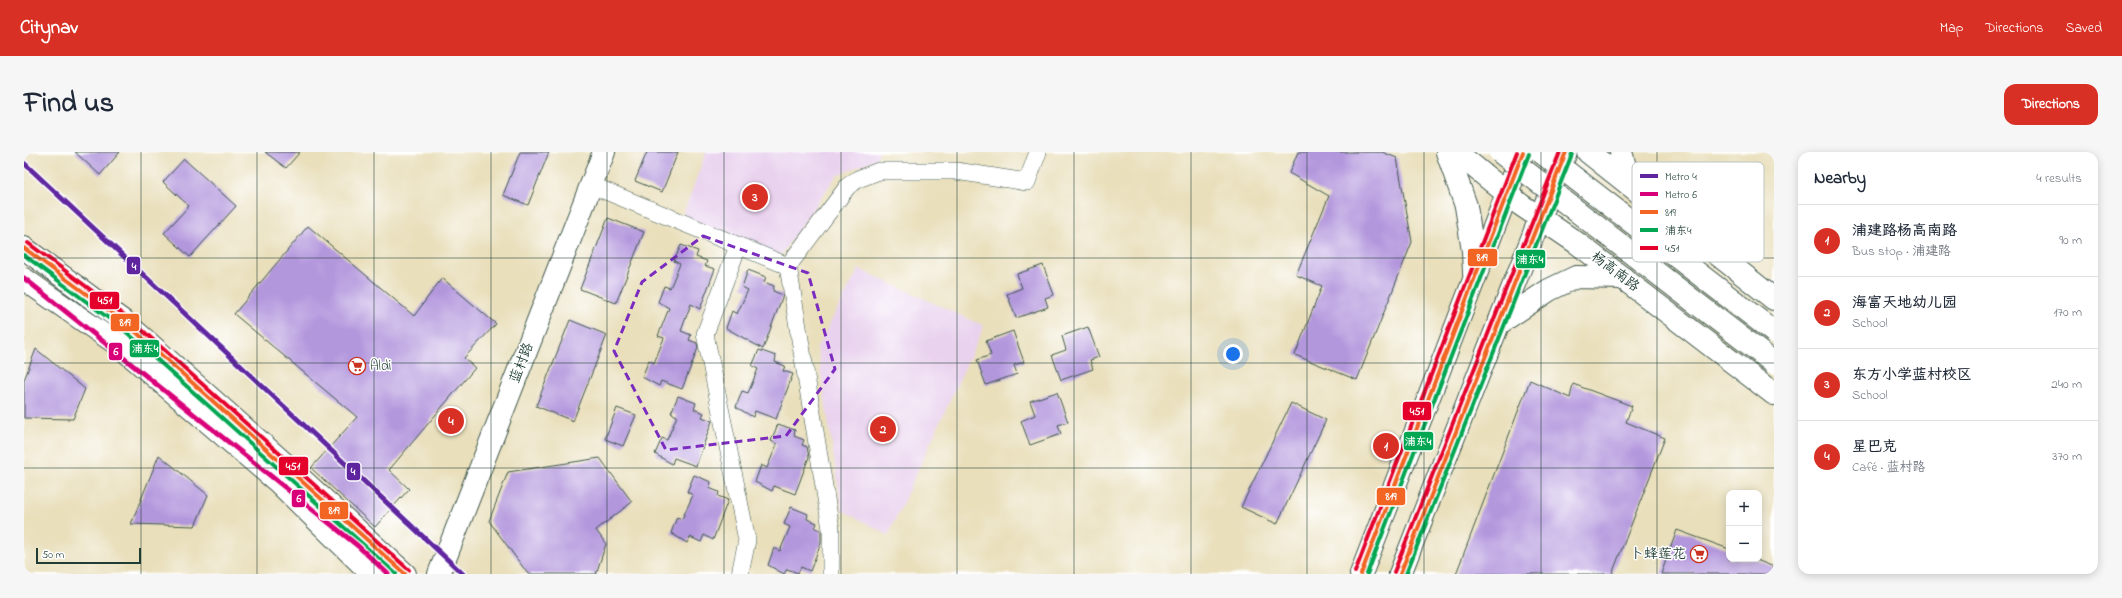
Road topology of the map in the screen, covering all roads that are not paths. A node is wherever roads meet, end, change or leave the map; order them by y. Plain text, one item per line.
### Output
1 (604, 152) edge
2 (1038, 152) edge
3 (1448, 152) edge
4 (1456, 152) edge
5 (1500, 152) edge
6 (1523, 152) edge
7 (1542, 152) edge
8 (1566, 152) edge
9 (1588, 152) edge
10 (1621, 152) edge
11 (591, 185) junction
12 (1630, 185) joint
13 (1508, 193) junction
14 (1540, 219) junction
15 (1632, 222) edge
16 (738, 246) junction
17 (24, 248) edge
18 (1632, 254) edge
19 (1643, 262) edge
20 (1684, 262) edge
21 (1727, 262) edge
22 (788, 266) junction
23 (1623, 278) junction
24 (24, 279) edge
25 (1474, 280) junction
26 (1774, 299) edge
27 (1498, 324) junction
28 (1774, 332) edge
29 (1774, 363) edge
30 (1774, 394) edge
31 (372, 574) edge
32 (404, 574) edge
33 (439, 574) edge
34 (740, 574) edge
35 (831, 574) edge
36 (1361, 574) edge
37 (1400, 574) edge

1 - 11 main road, 蓝村路
2 - 22 street
3 - 25 main road
4 - 13 main road, 杨高南路
5 - 18 main road, 杨高南路, bridge
6 - 13 main road
7 - 15 main road, bridge
8 - 14 main road
9 - 12 main road
10 - 12 main road
11 - 16 street
11 - 33 main road, 蓝村路
13 - 14 main road, 杨高南路
13 - 25 main road
14 - 23 main road, 杨高南路
14 - 27 main road
16 - 22 street
16 - 34 street
17 - 32 main road
19 - 29 main road, 杨高南路, bridge
20 - 28 main road, bridge
21 - 26 main road
22 - 35 street
23 - 27 main road
23 - 30 main road, 杨高南路
24 - 31 main road
25 - 36 main road
27 - 37 main road

